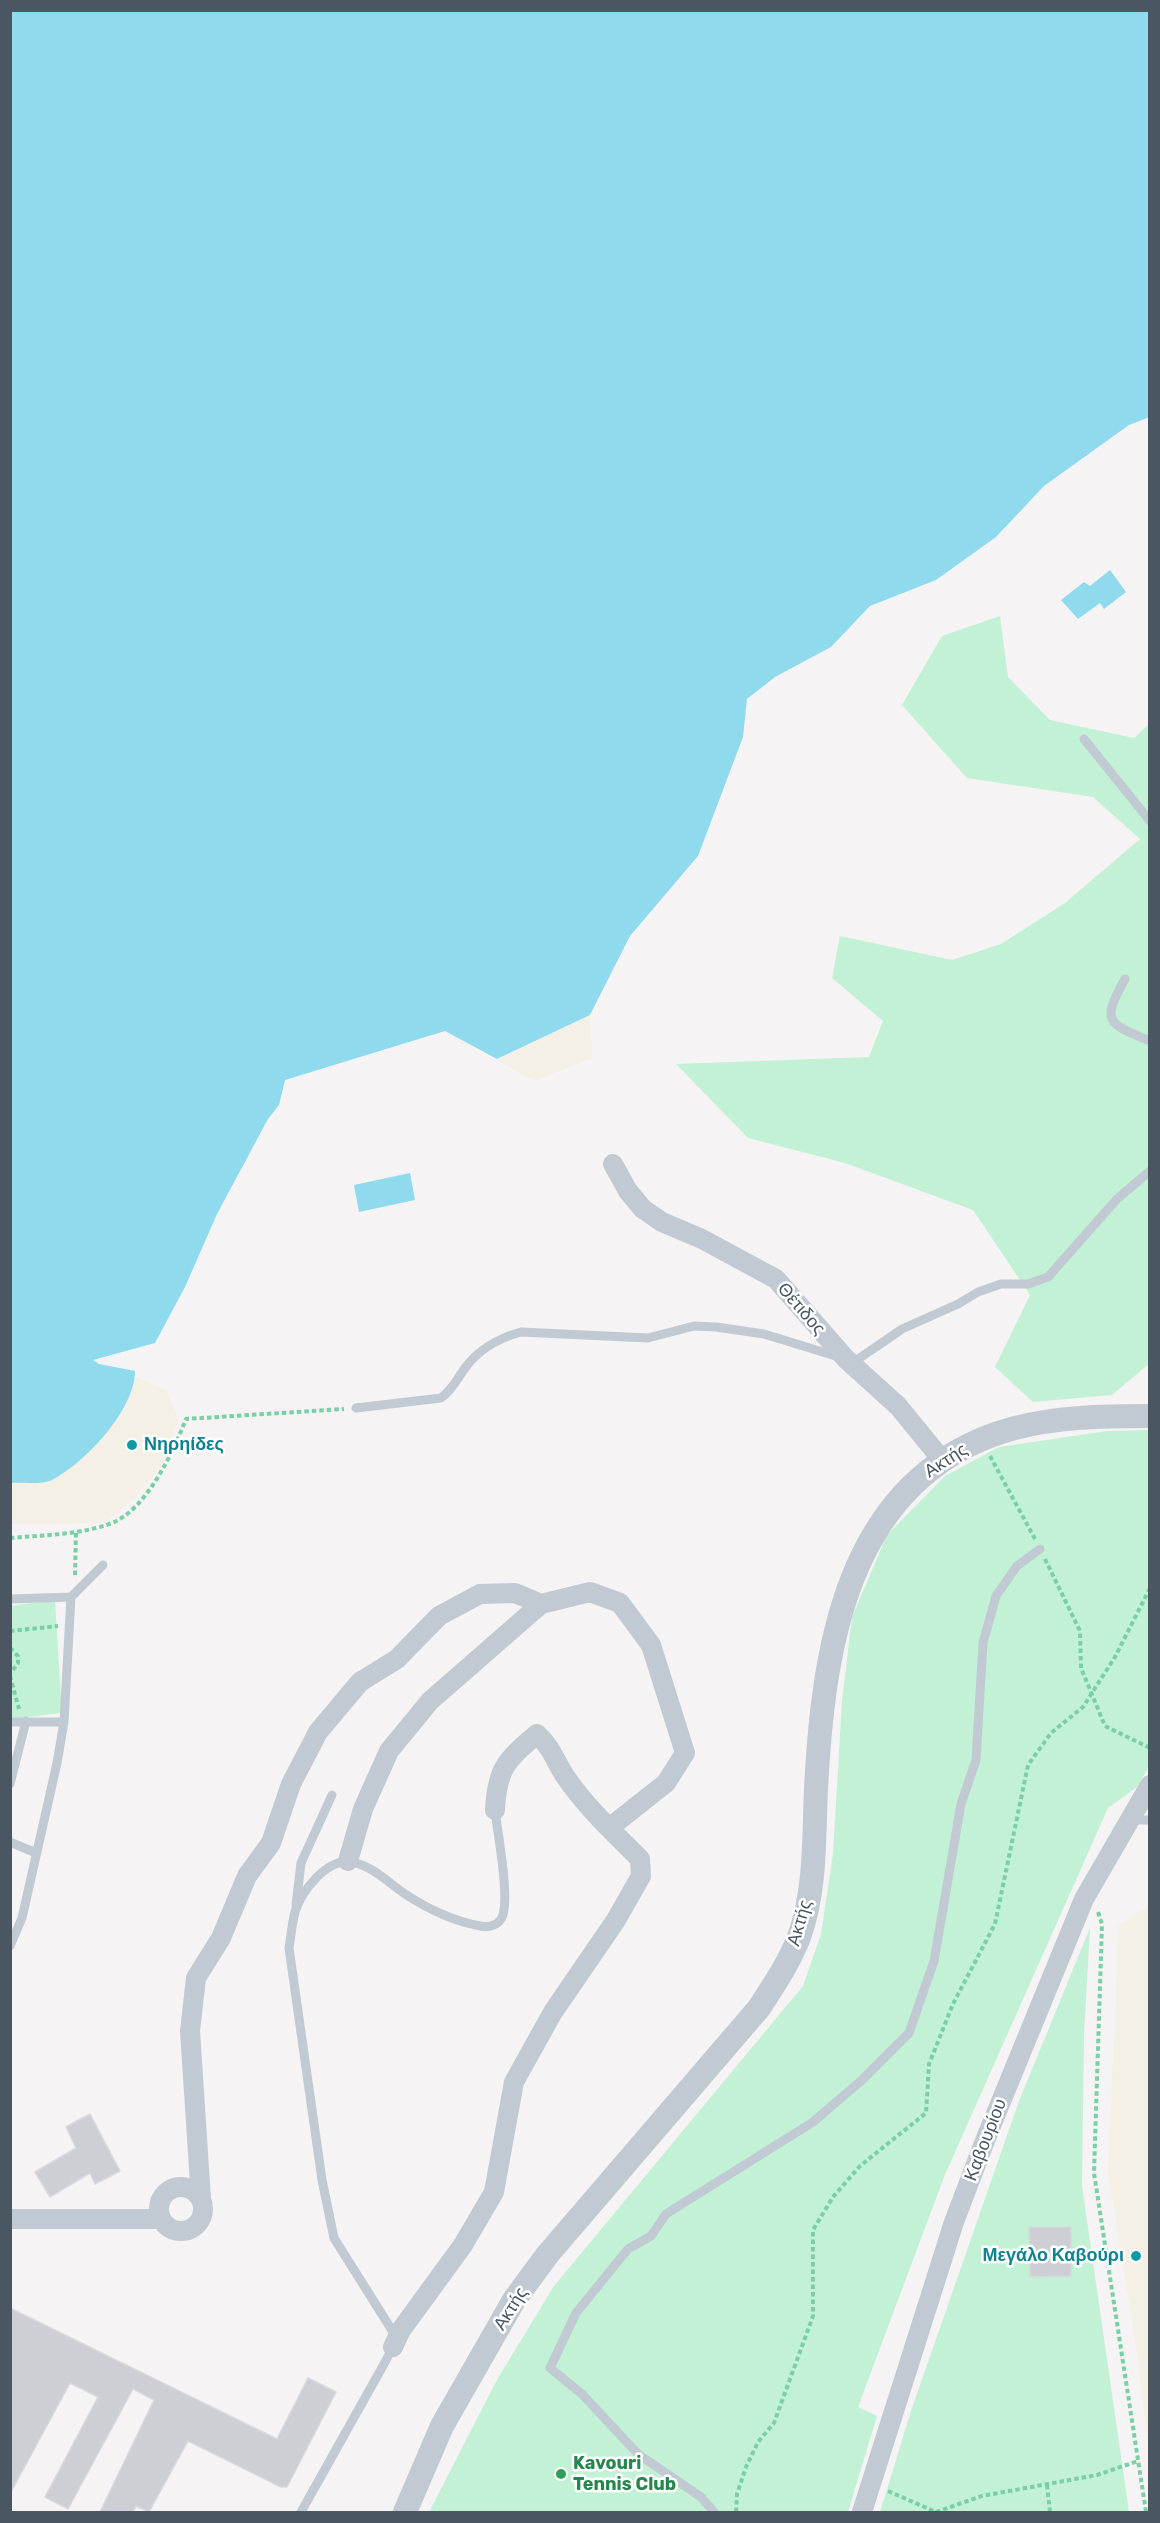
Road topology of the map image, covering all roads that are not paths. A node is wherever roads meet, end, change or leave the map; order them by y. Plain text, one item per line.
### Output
1 (1083, 739) dead end
2 (1149, 821) edge
3 (1125, 979) dead end
4 (1149, 1041) edge
5 (613, 1164) dead end
6 (1149, 1171) edge
7 (849, 1361) junction
8 (356, 1408) road end
9 (1149, 1416) edge
10 (943, 1461) junction
11 (1040, 1549) road end
12 (103, 1564) dead end
13 (71, 1597) junction
14 (10, 1599) edge
15 (540, 1604) junction
16 (24, 1720) junction
17 (10, 1722) edge
18 (64, 1722) junction
19 (10, 1784) edge
20 (1149, 1785) edge
21 (332, 1795) dead end
22 (495, 1810) joint
23 (1129, 1820) junction
24 (1149, 1820) edge
25 (609, 1828) junction
26 (10, 1842) edge
27 (36, 1853) junction
28 (348, 1861) junction
29 (296, 1910) junction
30 (10, 1946) edge
31 (201, 2199) junction
32 (10, 2219) edge
33 (161, 2219) junction
34 (393, 2347) junction
35 (301, 2512) edge
36 (405, 2512) edge
37 (714, 2512) edge
38 (862, 2512) edge

1 - 2 lane
3 - 4 lane
5 - 7 street, Θέτιδος
6 - 7 lane
7 - 8 lane
7 - 10 street, Θέτιδος
9 - 10 street, Ακτής
10 - 36 street, Ακτής
11 - 37 lane
12 - 13 lane
13 - 14 lane
13 - 18 lane
15 - 25 street
15 - 28 street
15 - 31 street
16 - 17 lane
16 - 18 lane
16 - 19 lane
18 - 27 lane
20 - 23 street, Καβουρίου
21 - 29 lane
22 - 25 street
22 - 28 lane
23 - 24 lane
23 - 38 street, Καβουρίου
25 - 34 street
26 - 27 lane
27 - 30 lane
28 - 29 lane
29 - 34 lane
31 - 33 street
31 - 33 street
32 - 33 street
34 - 35 lane

